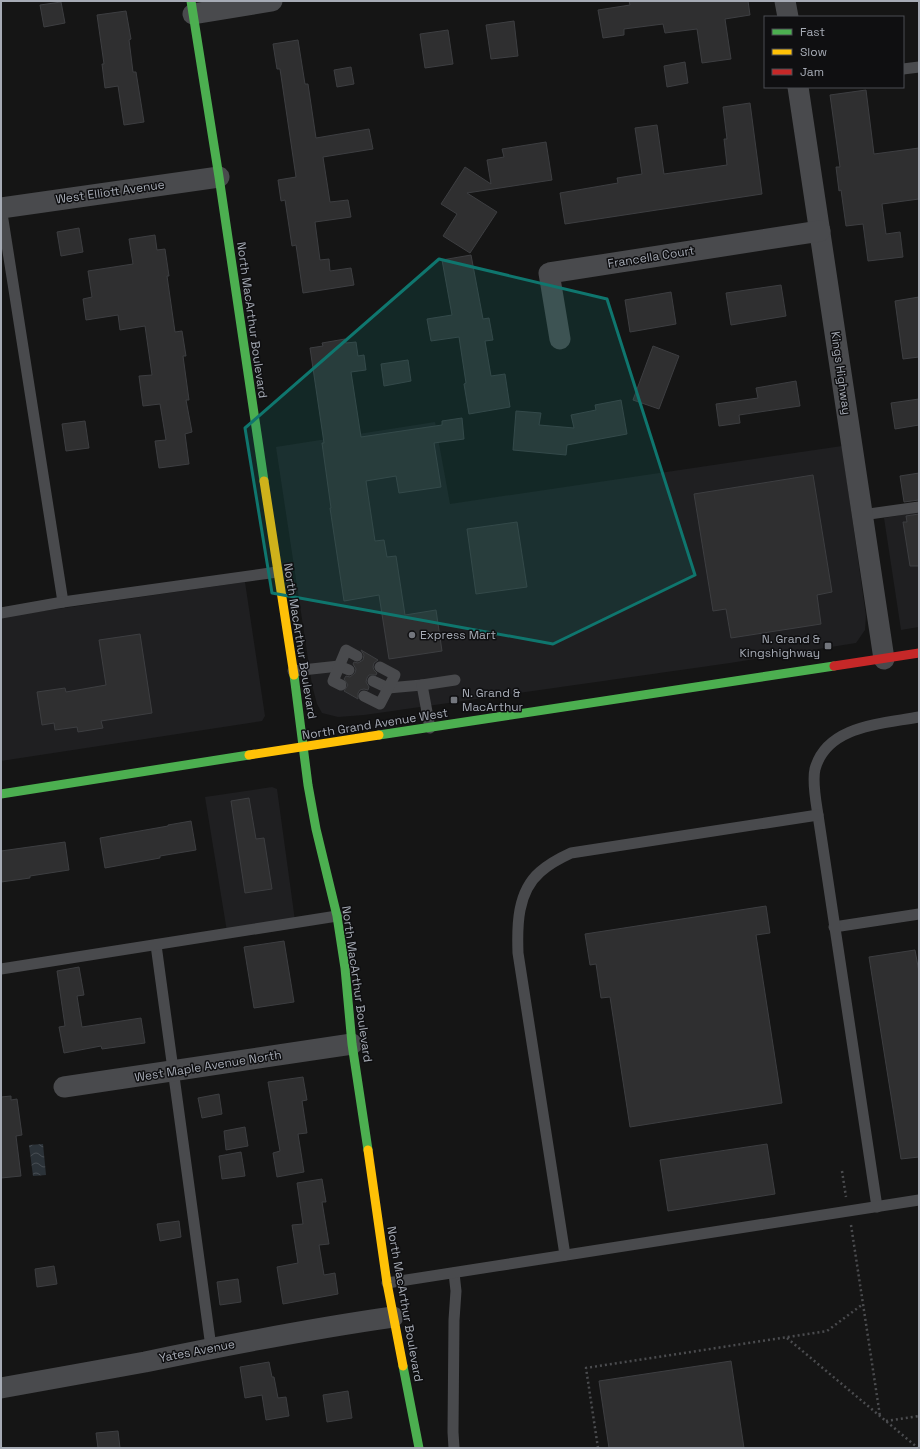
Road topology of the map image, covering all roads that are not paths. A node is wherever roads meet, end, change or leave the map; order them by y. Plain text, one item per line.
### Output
1 (272, 1) edge
2 (785, 1) edge
3 (192, 7) edge
4 (788, 16) edge
5 (919, 67) edge
6 (904, 69) edge
7 (798, 88) edge
8 (219, 177) junction
9 (1, 208) edge
10 (820, 231) junction
11 (560, 340) dead end
12 (919, 507) edge
13 (862, 515) junction
14 (277, 572) junction
15 (62, 602) junction
16 (1, 613) edge
17 (919, 653) edge
18 (358, 656) dead end
19 (884, 659) junction
20 (380, 667) dead end
21 (344, 668) junction
22 (293, 671) junction
23 (455, 680) dead end
24 (373, 681) dead end
25 (341, 685) dead end
26 (422, 685) junction
27 (388, 688) junction
28 (364, 696) dead end
29 (919, 718) edge
30 (430, 728) junction
31 (303, 747) junction
32 (1, 794) edge
33 (818, 815) junction
34 (919, 914) edge
35 (337, 916) junction
36 (834, 927) junction
37 (156, 945) junction
38 (1, 969) edge
39 (352, 1044) junction
40 (174, 1072) junction
41 (64, 1087) dead end
42 (919, 1200) edge
43 (877, 1206) junction
44 (566, 1255) junction
45 (454, 1272) junction
46 (387, 1284) junction
47 (393, 1317) junction
48 (211, 1347) junction
49 (1, 1388) edge
50 (419, 1448) edge
51 (454, 1448) edge

1 - 3 street
2 - 4 street
3 - 8 street, North MacArthur Boulevard
5 - 6 lane
7 - 10 street, Kings Highway
8 - 9 street, West Elliott Avenue
8 - 14 street, North MacArthur Boulevard
9 - 15 lane
10 - 11 street, Francella Court
10 - 13 street, Kings Highway
12 - 13 lane
13 - 19 street, Kings Highway
14 - 15 lane
14 - 22 street, North MacArthur Boulevard
15 - 16 lane
17 - 19 street, North Grand Avenue West
18 - 21 lane
19 - 30 street, North Grand Avenue West
20 - 27 lane
21 - 22 lane
21 - 25 lane
22 - 31 street, North MacArthur Boulevard
23 - 26 lane
24 - 27 lane
26 - 27 lane
26 - 30 lane
27 - 28 lane
29 - 33 lane
30 - 31 street, North Grand Avenue West
31 - 32 street, North Grand Avenue West
31 - 35 street, North MacArthur Boulevard
33 - 36 lane
33 - 44 lane
34 - 36 lane
35 - 37 lane
35 - 39 street, North MacArthur Boulevard
36 - 43 lane
37 - 38 lane
37 - 40 lane
39 - 40 street, West Maple Avenue North
39 - 46 street, North MacArthur Boulevard
40 - 41 street, West Maple Avenue North
40 - 48 lane
42 - 43 lane
43 - 44 lane
44 - 45 lane
45 - 46 lane
45 - 51 lane
46 - 47 street, North MacArthur Boulevard
47 - 48 street, Yates Avenue
47 - 50 street, North MacArthur Boulevard
48 - 49 street, Yates Avenue

